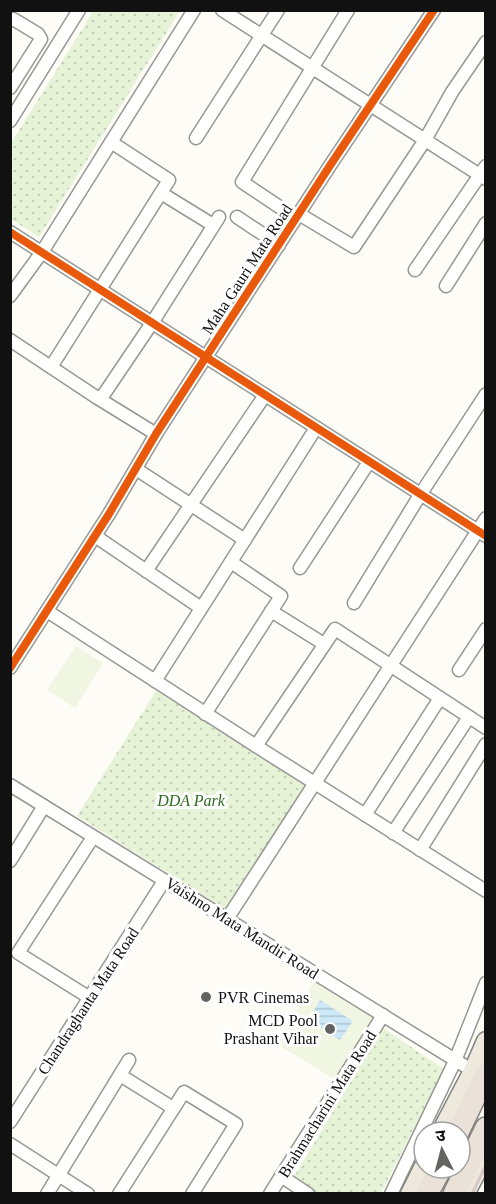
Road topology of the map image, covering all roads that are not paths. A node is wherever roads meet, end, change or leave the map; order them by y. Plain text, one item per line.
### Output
1 (79, 10) edge
2 (194, 10) edge
3 (222, 10) edge
4 (278, 10) edge
5 (348, 10) edge
6 (434, 10) edge
7 (10, 20) edge
8 (262, 35) junction
9 (486, 42) edge
10 (313, 68) junction
11 (10, 88) edge
12 (371, 106) junction
13 (10, 121) edge
14 (196, 138) dead end
15 (425, 140) junction
16 (111, 142) junction
17 (484, 173) edge
18 (161, 193) junction
19 (298, 216) junction
20 (237, 217) dead end
21 (486, 223) edge
22 (10, 232) edge
23 (279, 244) junction
24 (42, 252) junction
25 (415, 270) dead end
26 (446, 286) dead end
27 (101, 290) junction
28 (10, 296) edge
29 (152, 323) junction
30 (10, 340) edge
31 (206, 358) junction
32 (51, 367) junction
33 (486, 394) edge
34 (264, 395) junction
35 (96, 397) junction
36 (316, 428) junction
37 (156, 434) junction
38 (369, 462) junction
39 (136, 468) junction
40 (420, 495) junction
41 (191, 504) junction
42 (486, 518) edge
43 (481, 534) edge
44 (95, 536) junction
45 (245, 540) junction
46 (231, 562) junction
47 (300, 568) dead end
48 (146, 572) junction
49 (354, 603) dead end
50 (201, 608) junction
51 (47, 611) junction
52 (271, 611) junction
53 (486, 629) edge
54 (324, 644) junction
55 (12, 660) edge
56 (391, 665) junction
57 (459, 670) dead end
58 (155, 681) junction
59 (440, 698) junction
60 (206, 714) junction
61 (469, 717) junction
62 (486, 728) edge
63 (486, 744) edge
64 (256, 746) junction
65 (315, 782) junction
66 (10, 785) edge
67 (44, 806) junction
68 (365, 815) junction
69 (393, 833) junction
70 (93, 837) junction
71 (420, 850) junction
72 (10, 861) edge
73 (165, 880) junction
74 (486, 891) edge
75 (227, 919) junction
76 (486, 983) edge
77 (90, 998) junction
78 (383, 1015) junction
79 (486, 1041) edge
80 (129, 1060) dead end
81 (455, 1060) junction
82 (120, 1075) junction
83 (479, 1078) edge
84 (173, 1108) junction
85 (449, 1120) edge
86 (463, 1120) edge
87 (10, 1122) edge
88 (486, 1128) edge
89 (10, 1144) edge
90 (486, 1154) edge
91 (59, 1174) junction
92 (481, 1175) edge
93 (281, 1176) junction
94 (417, 1180) edge
95 (435, 1180) edge
96 (47, 1194) edge
97 (88, 1194) edge
98 (119, 1194) edge
99 (192, 1194) edge
100 (270, 1194) edge
101 (308, 1194) edge
102 (391, 1194) edge
103 (410, 1194) edge
104 (427, 1194) edge
105 (454, 1194) edge
106 (465, 1194) edge

1 - 13 street
2 - 16 street
3 - 8 street
4 - 8 street
5 - 10 street
6 - 12 street, Maha Gauri Mata Road
7 - 11 street
8 - 10 street
8 - 14 street
9 - 15 street
10 - 12 street
10 - 19 street
12 - 15 street
12 - 19 street, Maha Gauri Mata Road
15 - 17 street
15 - 19 street
16 - 18 street
16 - 24 street
17 - 25 street
18 - 27 street
18 - 29 street
19 - 23 street, Maha Gauri Mata Road
20 - 23 street
21 - 26 street
22 - 24 street
23 - 31 street, Maha Gauri Mata Road
24 - 27 street
24 - 28 street
27 - 29 street
27 - 32 street
29 - 31 street
29 - 35 street
30 - 32 street
31 - 34 street
31 - 37 street, Maha Gauri Mata Road
32 - 35 street
33 - 40 street
34 - 36 street
34 - 41 street
35 - 37 street
36 - 38 street
36 - 45 street
37 - 39 street, Maha Gauri Mata Road
38 - 40 street
38 - 47 street
39 - 41 street
39 - 44 street, Maha Gauri Mata Road
40 - 43 street
40 - 49 street
41 - 45 street
41 - 48 street
42 - 43 street
43 - 56 street
44 - 48 street
44 - 51 street, Maha Gauri Mata Road
45 - 46 street
46 - 50 street
46 - 52 street
48 - 50 street
50 - 58 street
51 - 55 street, Maha Gauri Mata Road
51 - 58 street
52 - 54 street
52 - 60 street
53 - 57 street
54 - 56 street
54 - 64 street
56 - 59 street
56 - 65 street
58 - 60 street
59 - 61 street
59 - 68 street
60 - 64 street
61 - 62 street
61 - 69 street
63 - 71 street
64 - 65 street
65 - 68 street
65 - 75 street
66 - 67 street, Vaishno Mata Mandir Road
67 - 70 street, Vaishno Mata Mandir Road
67 - 72 street
68 - 69 street
69 - 71 street
70 - 73 street, Vaishno Mata Mandir Road
70 - 77 street
71 - 74 street
73 - 75 street, Vaishno Mata Mandir Road
73 - 77 street, Chandraghanta Mata Road
75 - 78 street, Vaishno Mata Mandir Road
76 - 81 street
77 - 87 street, Chandraghanta Mata Road
78 - 81 street, Vaishno Mata Mandir Road
78 - 93 street, Brahmacharini Mata Road
79 - 83 main road
80 - 82 street
81 - 83 street, Vaishno Mata Mandir Road
81 - 102 street
82 - 84 street
82 - 91 street
83 - 85 main road
83 - 86 highway
84 - 98 street
84 - 99 street
88 - 105 highway
89 - 91 street
90 - 92 main road
91 - 96 street
91 - 97 street
92 - 106 main road
93 - 100 street, Brahmacharini Mata Road
93 - 101 street
94 - 103 main road
95 - 104 highway

